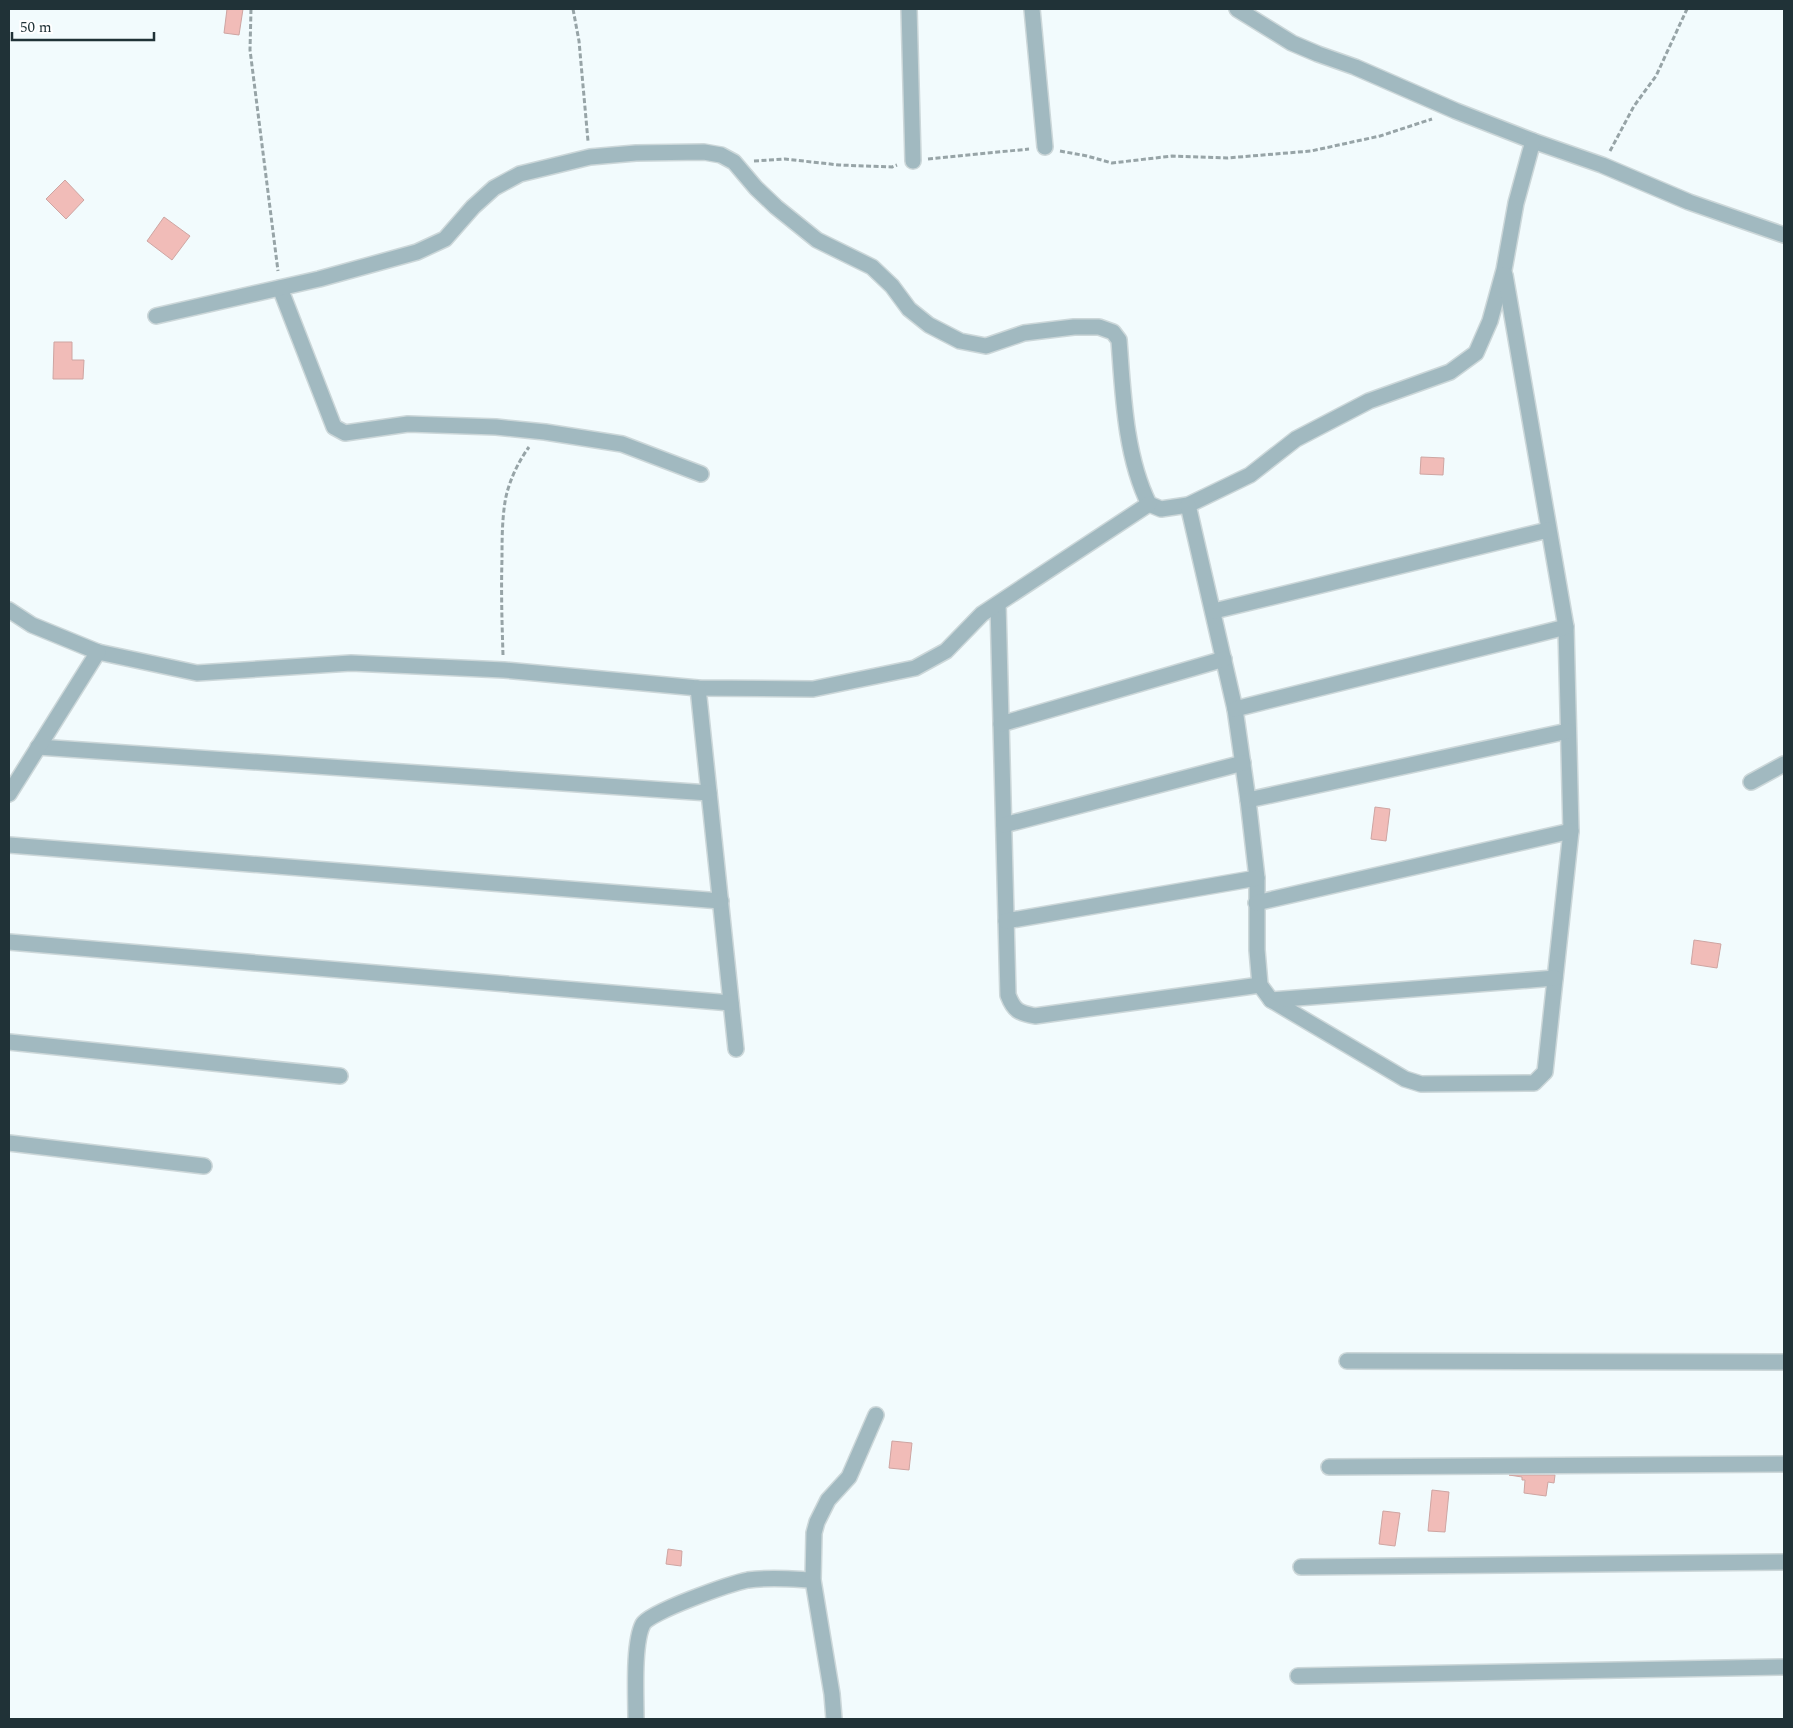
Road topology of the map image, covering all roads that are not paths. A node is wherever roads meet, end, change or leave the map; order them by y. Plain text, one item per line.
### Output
1 (909, 9) edge
2 (1032, 9) edge
3 (1237, 9) edge
4 (1533, 141) junction
5 (1045, 147) road end
6 (913, 161) road end
7 (1784, 235) edge
8 (1504, 270) junction
9 (280, 288) junction
10 (156, 316) dead end
11 (701, 474) dead end
12 (1148, 504) junction
13 (1188, 505) junction
14 (1548, 530) junction
15 (998, 604) junction
16 (9, 611) edge
17 (1214, 611) junction
18 (1566, 627) junction
19 (98, 652) junction
20 (1224, 659) junction
21 (698, 688) junction
22 (1236, 709) junction
23 (1001, 724) junction
24 (1568, 731) junction
25 (38, 747) junction
26 (1243, 764) junction
27 (1784, 764) edge
28 (1751, 782) dead end
29 (709, 793) junction
30 (9, 794) edge
31 (1248, 800) junction
32 (1004, 825) junction
33 (1571, 830) junction
34 (9, 844) edge
35 (1257, 878) junction
36 (721, 901) junction
37 (1256, 903) junction
38 (1006, 921) junction
39 (9, 942) edge
40 (1555, 978) junction
41 (1260, 985) junction
42 (1271, 1000) junction
43 (731, 1003) junction
44 (9, 1042) edge
45 (736, 1049) dead end
46 (340, 1076) dead end
47 (9, 1143) edge
48 (204, 1166) dead end
49 (1347, 1361) dead end
50 (1784, 1362) edge
51 (876, 1415) dead end
52 (1784, 1464) edge
53 (1329, 1466) dead end
54 (1784, 1562) edge
55 (1301, 1567) dead end
56 (813, 1580) junction
57 (1784, 1667) edge
58 (1298, 1676) dead end
59 (636, 1719) edge
60 (834, 1719) edge

1 - 6 street
2 - 5 street
3 - 4 street
4 - 7 street
4 - 8 street
8 - 13 street
8 - 14 street
9 - 10 street
9 - 11 street
9 - 12 street
12 - 13 street
12 - 15 street
13 - 17 street
14 - 17 street
14 - 18 street
15 - 21 street
15 - 23 street
16 - 19 street
17 - 20 street
18 - 22 street
18 - 24 street
19 - 21 street
19 - 25 street
20 - 22 street
20 - 23 street
21 - 29 street
22 - 26 street
23 - 32 street
24 - 31 street
24 - 33 street
25 - 29 street
25 - 30 street
26 - 31 street
26 - 32 street
27 - 28 street
29 - 36 street
31 - 35 street
32 - 38 street
33 - 37 street
33 - 40 street
34 - 36 street
35 - 37 street
35 - 38 street
36 - 43 street
37 - 41 street
38 - 41 street
39 - 43 street
40 - 42 street
40 - 42 street
41 - 42 street
43 - 45 street
44 - 46 street
47 - 48 street
49 - 50 street
51 - 56 street
52 - 53 street
54 - 55 street
56 - 59 street
56 - 60 street
57 - 58 street

